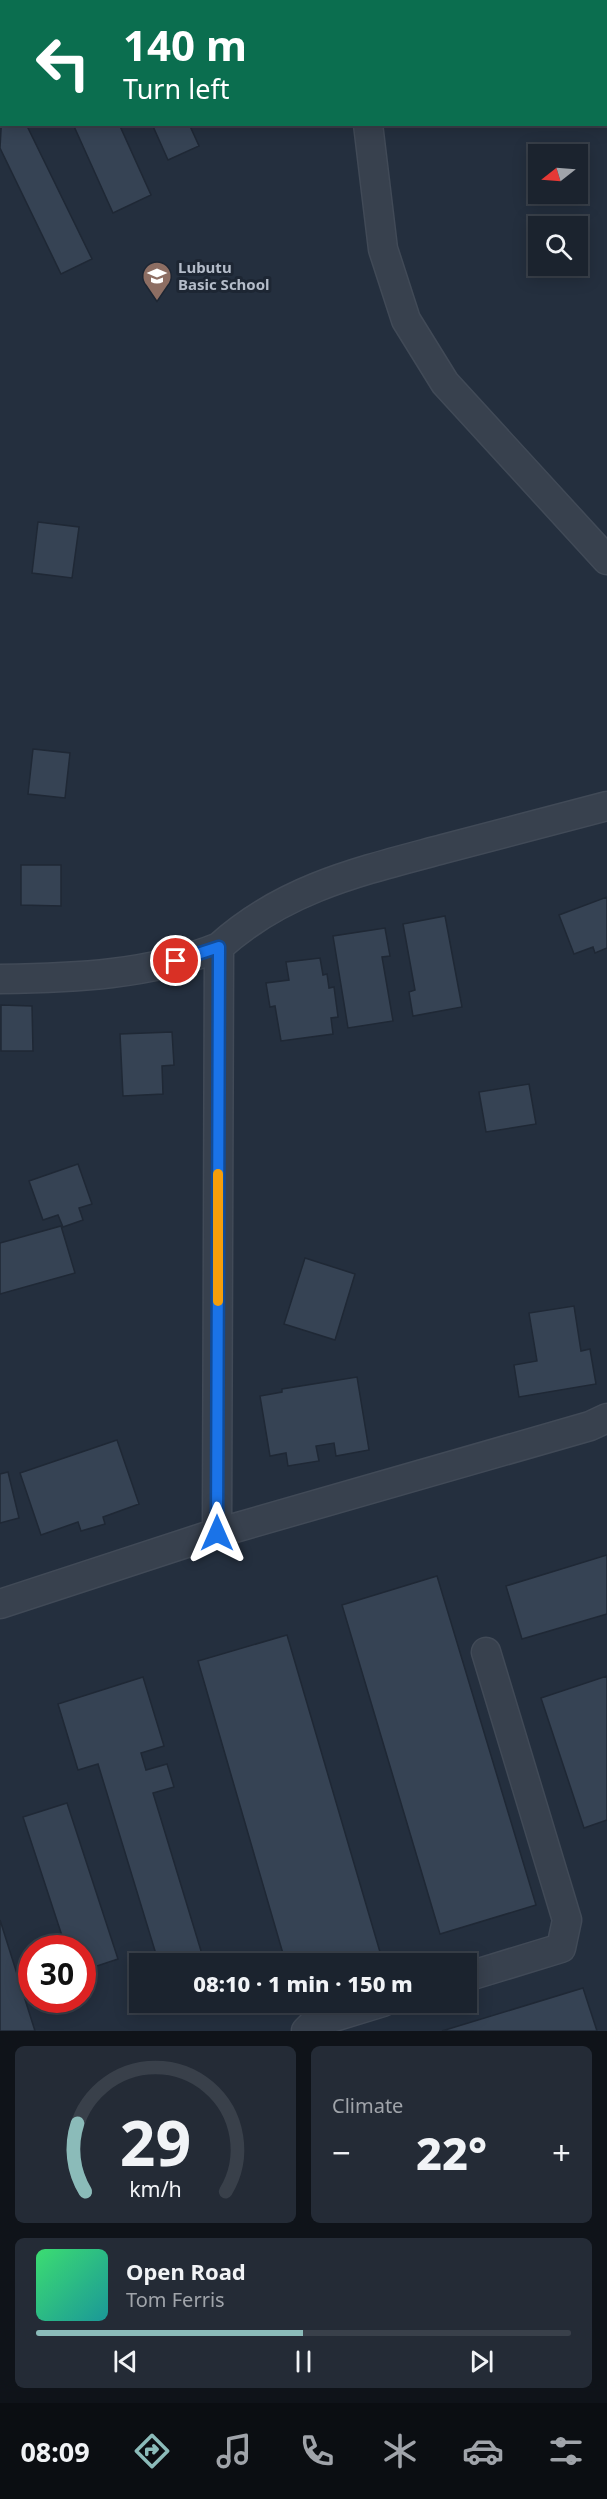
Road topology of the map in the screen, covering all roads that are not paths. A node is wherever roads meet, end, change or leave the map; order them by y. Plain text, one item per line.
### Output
1 (368, 126) edge
2 (607, 560) edge
3 (607, 806) edge
4 (219, 947) junction
5 (0, 979) edge
6 (607, 1418) edge
7 (217, 1533) junction
8 (0, 1604) edge
9 (486, 1652) dead end
10 (477, 1974) edge
11 (348, 2013) edge
12 (306, 2031) edge

1 - 2 street
3 - 4 street
4 - 5 street
4 - 7 street
6 - 7 street
7 - 8 street
9 - 10 street
11 - 12 street

